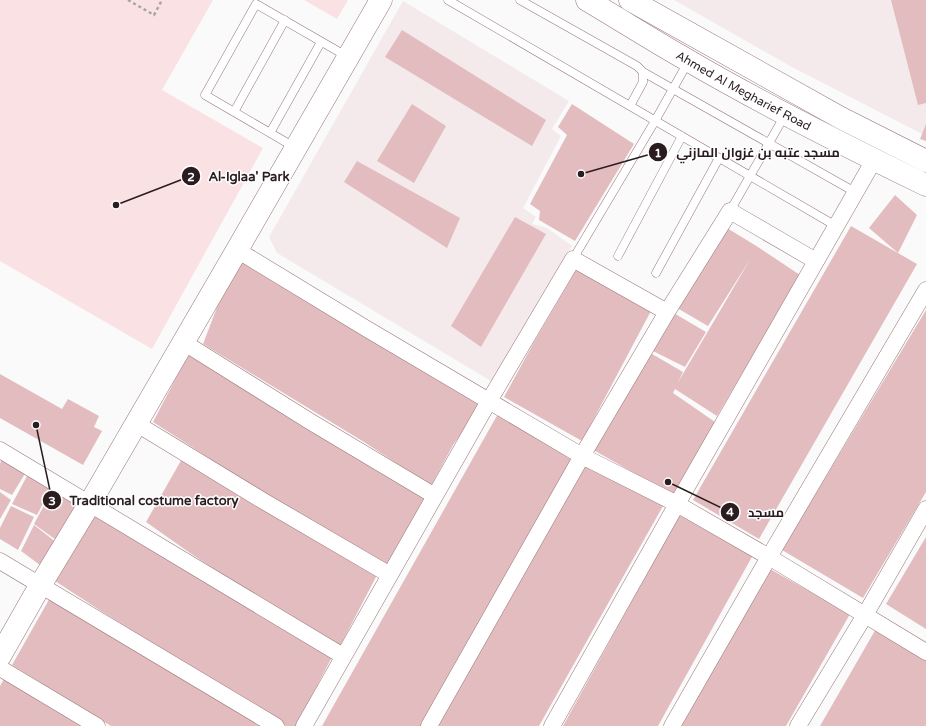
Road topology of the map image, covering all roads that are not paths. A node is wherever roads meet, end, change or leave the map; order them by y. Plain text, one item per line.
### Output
1 (381, 0) edge
2 (448, 0) edge
3 (520, 0) edge
4 (587, 0) edge
5 (630, 0) edge
6 (654, 14) junction
7 (285, 20) junction
8 (643, 34) junction
9 (321, 42) junction
10 (348, 57) junction
11 (689, 61) junction
12 (644, 72) junction
13 (674, 89) junction
14 (630, 106) junction
15 (234, 112) junction
16 (785, 114) junction
17 (655, 121) junction
18 (270, 133) junction
19 (682, 136) junction
20 (769, 143) junction
21 (296, 148) junction
22 (719, 158) junction
23 (874, 160) junction
24 (926, 161) edge
25 (750, 176) junction
26 (926, 185) edge
27 (855, 192) junction
28 (730, 211) junction
29 (836, 226) junction
30 (238, 250) junction
31 (618, 256) dead end
32 (573, 260) junction
33 (816, 261) junction
34 (656, 273) dead end
35 (926, 290) edge
36 (667, 312) junction
37 (183, 342) junction
38 (489, 401) junction
39 (137, 424) junction
40 (0, 450) edge
41 (582, 456) junction
42 (435, 496) junction
43 (90, 503) junction
44 (677, 504) junction
45 (926, 509) edge
46 (769, 557) junction
47 (0, 561) edge
48 (390, 575) junction
49 (41, 584) junction
50 (865, 615) junction
51 (926, 652) edge
52 (0, 656) edge
53 (343, 656) junction
54 (0, 668) edge
55 (97, 726) edge
56 (276, 726) edge
57 (304, 726) edge
58 (429, 726) edge
59 (552, 726) edge
60 (672, 726) edge
61 (798, 726) edge

1 - 10 main road
2 - 14 lane
3 - 12 lane
4 - 8 main road, Ahmed Al Megharief Road
5 - 6 main road, Ahmed Al Megharief Road
6 - 8 main road
6 - 24 main road, Ahmed Al Megharief Road
7 - 9 lane
7 - 15 lane
7 - 15 lane
8 - 11 main road, Ahmed Al Megharief Road
9 - 10 lane
9 - 18 lane
10 - 21 main road
11 - 13 lane
11 - 16 main road, Ahmed Al Megharief Road
12 - 13 lane
12 - 14 lane
13 - 17 lane
13 - 20 lane
14 - 17 lane
15 - 18 lane
16 - 20 lane
16 - 23 main road, Ahmed Al Megharief Road
17 - 19 lane
17 - 32 lane
18 - 21 lane
19 - 22 lane
19 - 31 lane
20 - 25 lane
20 - 27 lane
21 - 30 main road
22 - 25 lane
22 - 34 lane
23 - 26 main road, Ahmed Al Megharief Road
23 - 27 street
25 - 28 lane
25 - 29 lane
27 - 29 street
28 - 33 street
28 - 36 street
29 - 33 street
30 - 37 main road
30 - 38 street
32 - 36 street
32 - 38 street
33 - 44 street
35 - 46 street
36 - 41 street
37 - 39 main road
37 - 42 street
38 - 41 street
38 - 42 street
39 - 43 main road
39 - 48 street
40 - 43 street
41 - 44 street
41 - 58 street
42 - 48 street
43 - 49 main road
43 - 53 street
44 - 46 street
44 - 59 street
45 - 50 street
46 - 50 street
46 - 60 street
47 - 49 street
48 - 53 street
49 - 52 main road
49 - 56 street
50 - 51 street
50 - 61 street
53 - 57 street
54 - 55 street

